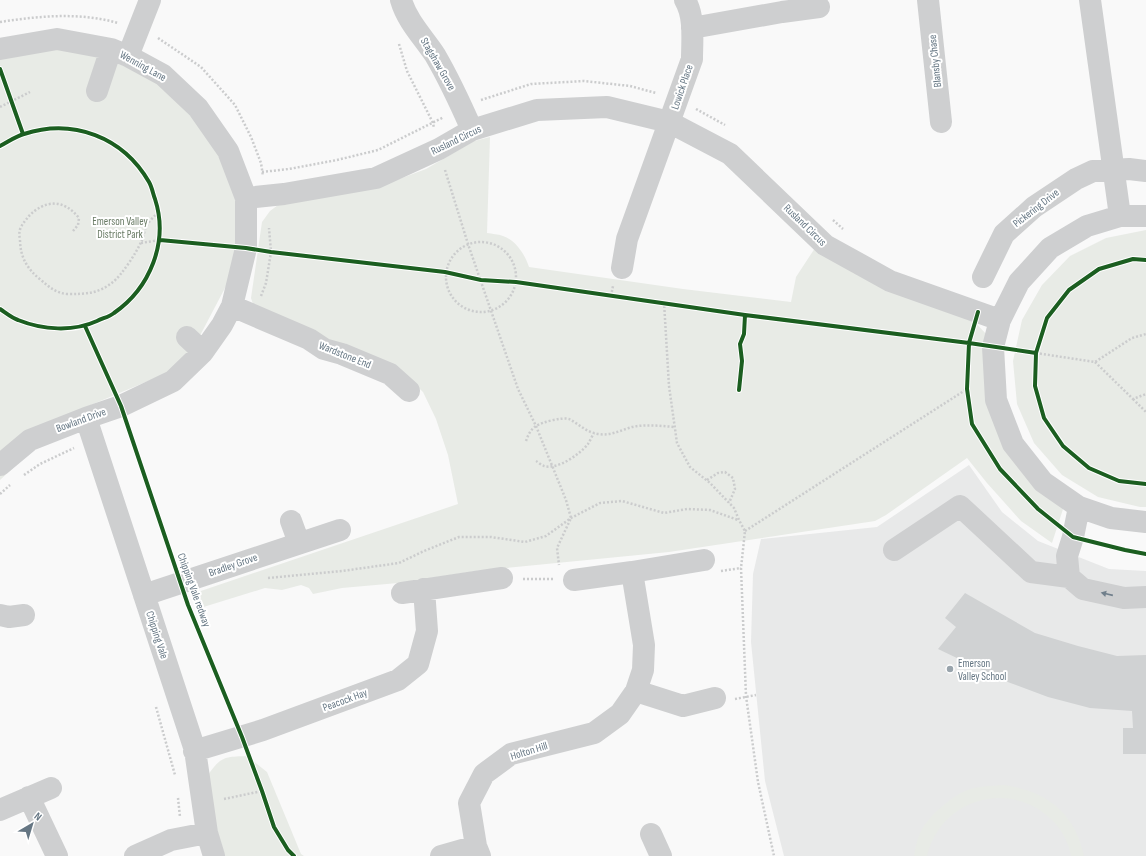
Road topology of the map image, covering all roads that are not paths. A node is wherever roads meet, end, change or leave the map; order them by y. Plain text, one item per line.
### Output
1 (150, 0) edge
2 (401, 0) edge
3 (685, 0) edge
4 (928, 0) edge
5 (1090, 0) edge
6 (782, 6) edge
7 (819, 7) dead end
8 (692, 28) junction
9 (0, 48) edge
10 (119, 52) junction
11 (97, 91) dead end
12 (669, 122) junction
13 (941, 122) dead end
14 (472, 130) junction
15 (1114, 170) junction
16 (1146, 171) edge
17 (256, 197) junction
18 (1120, 216) junction
19 (1146, 216) edge
20 (622, 268) dead end
21 (983, 278) dead end
22 (232, 306) junction
23 (1000, 320) junction
24 (187, 337) dead end
25 (203, 352) junction
26 (409, 391) dead end
27 (86, 418) junction
28 (0, 465) edge
29 (1079, 507) junction
30 (290, 521) dead end
31 (1146, 522) edge
32 (340, 530) dead end
33 (299, 543) junction
34 (894, 550) dead end
35 (704, 560) dead end
36 (632, 572) junction
37 (1069, 577) junction
38 (502, 578) road end
39 (568, 580) road end
40 (424, 589) junction
41 (402, 593) dead end
42 (144, 594) junction
43 (1146, 597) edge
44 (0, 615) edge
45 (24, 615) dead end
46 (636, 691) junction
47 (715, 698) dead end
48 (194, 751) junction
49 (51, 788) dead end
50 (29, 797) junction
51 (0, 810) edge
52 (207, 833) junction
53 (651, 834) dead end
54 (478, 851) edge
55 (57, 856) edge
56 (135, 856) edge
57 (214, 856) edge
58 (441, 856) edge
59 (661, 856) edge

1 - 10 street
2 - 14 street, Stagshaw Grove
3 - 8 street, Lowick Place
4 - 13 street, Blansby Chase
5 - 15 street
6 - 7 street
6 - 8 street
8 - 12 street, Lowick Place
9 - 10 street, Wenning Lane
10 - 11 street
10 - 17 street, Wenning Lane
12 - 14 street, Rusland Circus
12 - 20 street
12 - 23 street, Rusland Circus
14 - 17 street, Rusland Circus
15 - 16 street, Pickering Drive
15 - 18 street
15 - 21 street, Pickering Drive
17 - 22 street, Bowland Drive
18 - 19 street
18 - 23 street
22 - 25 street, Bowland Drive
22 - 26 street, Wardstone End
23 - 29 street
24 - 25 street
25 - 27 street, Bowland Drive
27 - 28 street, Bowland Drive
27 - 42 street, Chipping Vale
29 - 31 street
29 - 37 street
30 - 33 street
32 - 33 street, Bradley Grove
33 - 42 street, Bradley Grove
34 - 37 street
35 - 36 street
36 - 39 street
36 - 46 street, Holton Hill
43 -> 37 street
38 - 40 street
40 - 41 street
40 - 48 street, Peacock Hay
42 - 48 street, Chipping Vale
44 - 45 street
46 - 47 street
46 - 54 street, Holton Hill
48 - 52 street, Chipping Vale
49 - 50 street
50 - 51 street
50 - 55 street
52 - 56 street
52 - 57 street, Chipping Vale
53 - 59 street
54 - 58 street, Holton Hill

